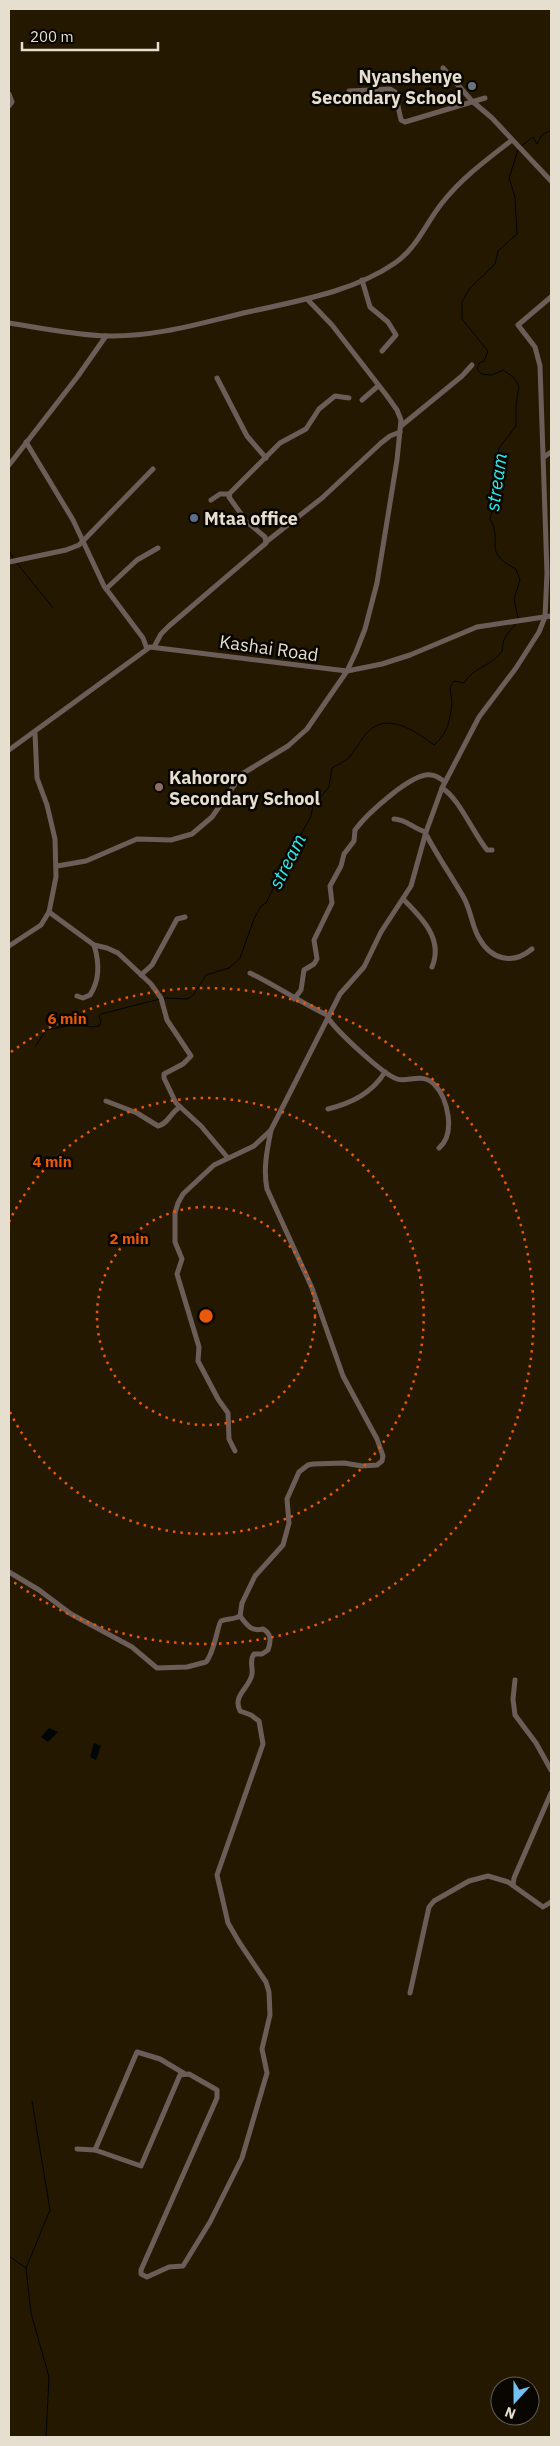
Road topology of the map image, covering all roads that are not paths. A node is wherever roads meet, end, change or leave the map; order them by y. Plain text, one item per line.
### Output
1 (443, 68) dead end
2 (349, 91) dead end
3 (9, 94) edge
4 (485, 98) dead end
5 (472, 101) junction
6 (9, 106) edge
7 (512, 140) junction
8 (551, 181) edge
9 (362, 280) junction
10 (551, 297) edge
11 (307, 299) junction
12 (9, 323) edge
13 (106, 336) junction
14 (382, 351) dead end
15 (472, 366) dead end
16 (217, 378) dead end
17 (378, 386) junction
18 (349, 398) dead end
19 (362, 400) dead end
20 (401, 430) junction
21 (26, 442) junction
22 (551, 452) edge
23 (544, 457) junction
24 (266, 458) junction
25 (9, 465) edge
26 (153, 469) dead end
27 (229, 494) junction
28 (211, 500) dead end
29 (83, 540) junction
30 (266, 543) junction
31 (158, 548) dead end
32 (9, 562) edge
33 (106, 589) junction
34 (549, 617) edge
35 (154, 647) junction
36 (147, 649) junction
37 (347, 671) junction
38 (34, 733) junction
39 (9, 750) edge
40 (445, 782) junction
41 (442, 788) junction
42 (394, 819) dead end
43 (427, 834) junction
44 (492, 850) dead end
45 (57, 866) junction
46 (403, 899) junction
47 (49, 912) junction
48 (185, 916) dead end
49 (94, 945) junction
50 (9, 946) edge
51 (532, 949) dead end
52 (432, 966) dead end
53 (250, 973) dead end
54 (141, 975) junction
55 (77, 996) dead end
56 (294, 999) junction
57 (328, 1017) junction
58 (385, 1072) junction
59 (106, 1102) dead end
60 (180, 1107) junction
61 (328, 1109) dead end
62 (271, 1130) junction
63 (439, 1148) dead end
64 (228, 1158) junction
65 (235, 1451) dead end
66 (9, 1572) edge
67 (240, 1616) junction
68 (515, 1680) dead end
69 (551, 1770) edge
70 (551, 1794) edge
71 (513, 1885) junction
72 (551, 1902) edge
73 (410, 1993) dead end
74 (185, 2074) junction
75 (77, 2149) dead end
76 (95, 2150) junction

1 - 5 street
2 - 5 street
3 - 6 street
4 - 5 street
5 - 7 street
7 - 8 street
7 - 9 street
9 - 11 street
9 - 14 street
10 - 23 street
11 - 13 street
11 - 17 street
12 - 13 street
13 - 21 street
15 - 20 street
16 - 24 street
17 - 19 street
17 - 20 street
18 - 24 street
20 - 30 street
20 - 37 street
21 - 25 street
21 - 29 street
22 - 23 street
23 - 34 street
24 - 27 street
26 - 29 street
27 - 28 street
27 - 30 street
29 - 32 street
29 - 33 street
30 - 35 street
31 - 33 street
33 - 36 street
34 - 37 street, Kashai Road
34 - 40 street
35 - 36 street, Kashai Road
35 - 37 street, Kashai Road
36 - 38 street, Kashai Road
37 - 45 street
38 - 39 street, Kashai Road
38 - 45 street
40 - 41 street
40 - 56 street
41 - 43 street
41 - 44 street
42 - 43 street
43 - 46 street
43 - 51 street
45 - 47 street
46 - 52 street
46 - 57 street
47 - 49 street
47 - 50 street
48 - 54 street
49 - 54 street
49 - 55 street
53 - 56 street
54 - 60 street
56 - 57 street
57 - 58 street
57 - 62 street
58 - 61 street
58 - 63 street
59 - 60 street
60 - 64 street
62 - 64 street
62 - 67 street
64 - 65 street
66 - 67 street
67 - 74 street
68 - 69 street
70 - 71 street
71 - 72 street
71 - 73 street
74 - 76 street
74 - 76 street
75 - 76 street

